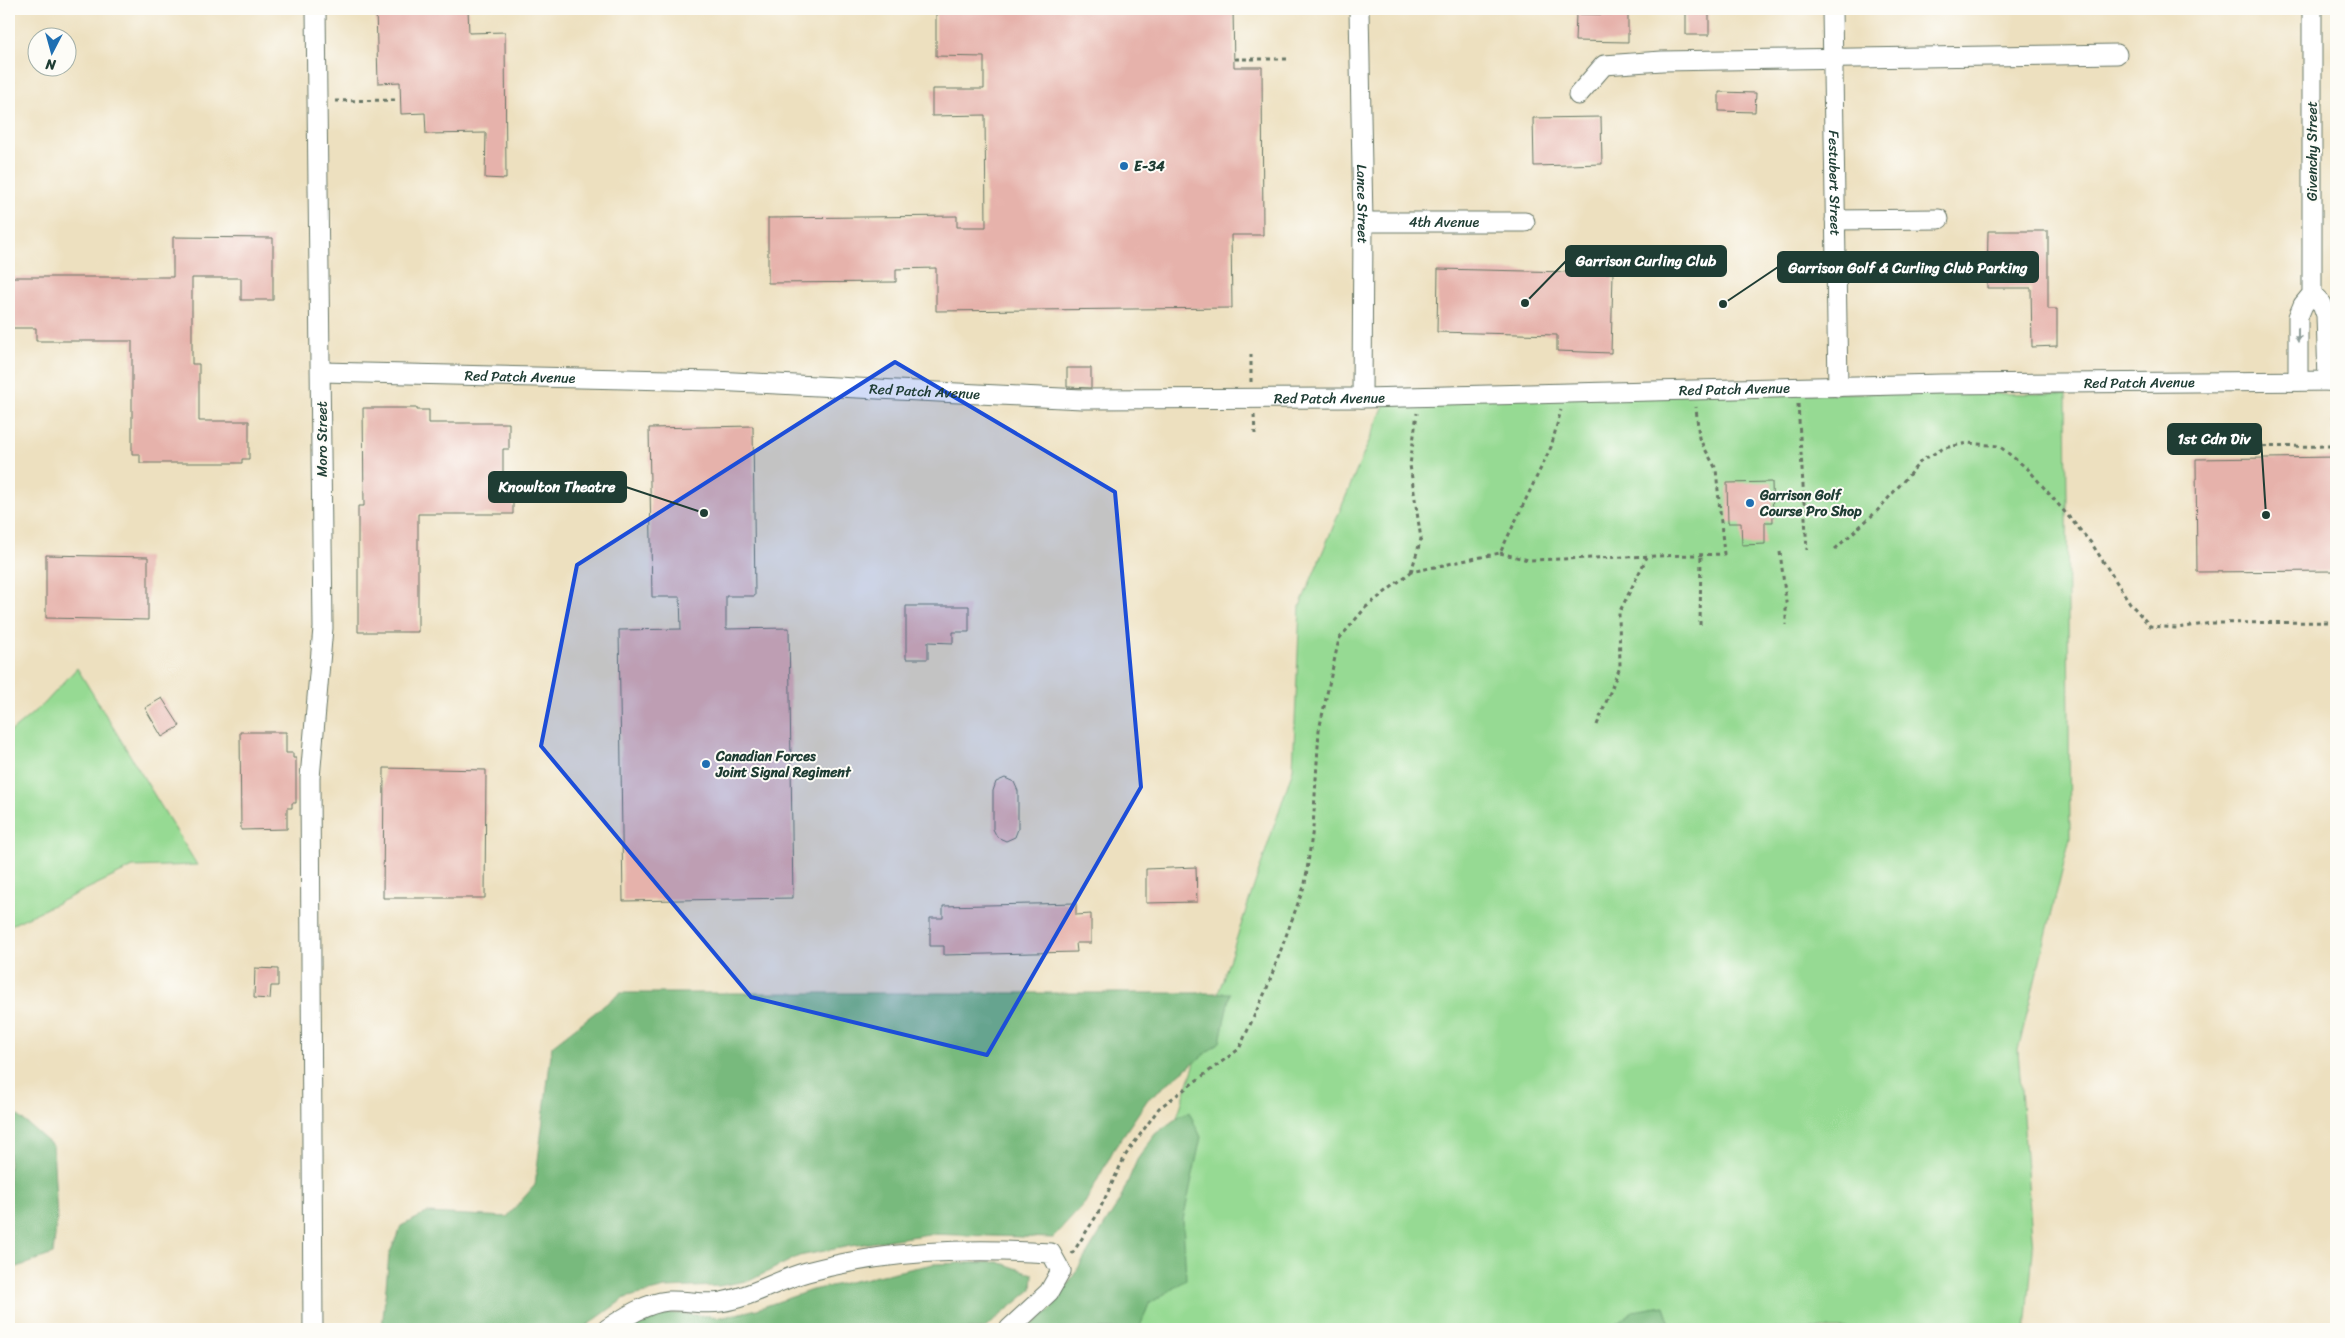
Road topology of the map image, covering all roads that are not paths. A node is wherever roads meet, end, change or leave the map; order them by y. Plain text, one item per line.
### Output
1 (316, 9) edge
2 (1359, 9) edge
3 (1832, 9) edge
4 (2312, 9) edge
5 (2117, 54) dead end
6 (1833, 58) junction
7 (1578, 95) dead end
8 (1939, 219) dead end
9 (1835, 220) junction
10 (1363, 222) junction
11 (1525, 222) dead end
12 (2312, 294) junction
13 (321, 372) junction
14 (2298, 381) junction
15 (2332, 381) edge
16 (1838, 387) junction
17 (1362, 398) junction
18 (312, 1329) edge
19 (607, 1329) edge
20 (1009, 1329) edge

1 - 13 street, Moro Street
2 - 10 street, Lance Street
3 - 6 street, Festubert Street
4 - 12 street, Givenchy Street
5 - 6 street
6 - 7 street
6 - 9 street, Festubert Street
8 - 9 street
9 - 16 street, Festubert Street
10 - 11 street, 4th Avenue
10 - 17 street, Lance Street
12 -> 14 street
12 - 15 street
13 - 17 street, Red Patch Avenue
13 - 18 street, Moro Street
14 - 15 street, Red Patch Avenue
14 - 16 street, Red Patch Avenue
16 - 17 street, Red Patch Avenue
19 - 20 street

